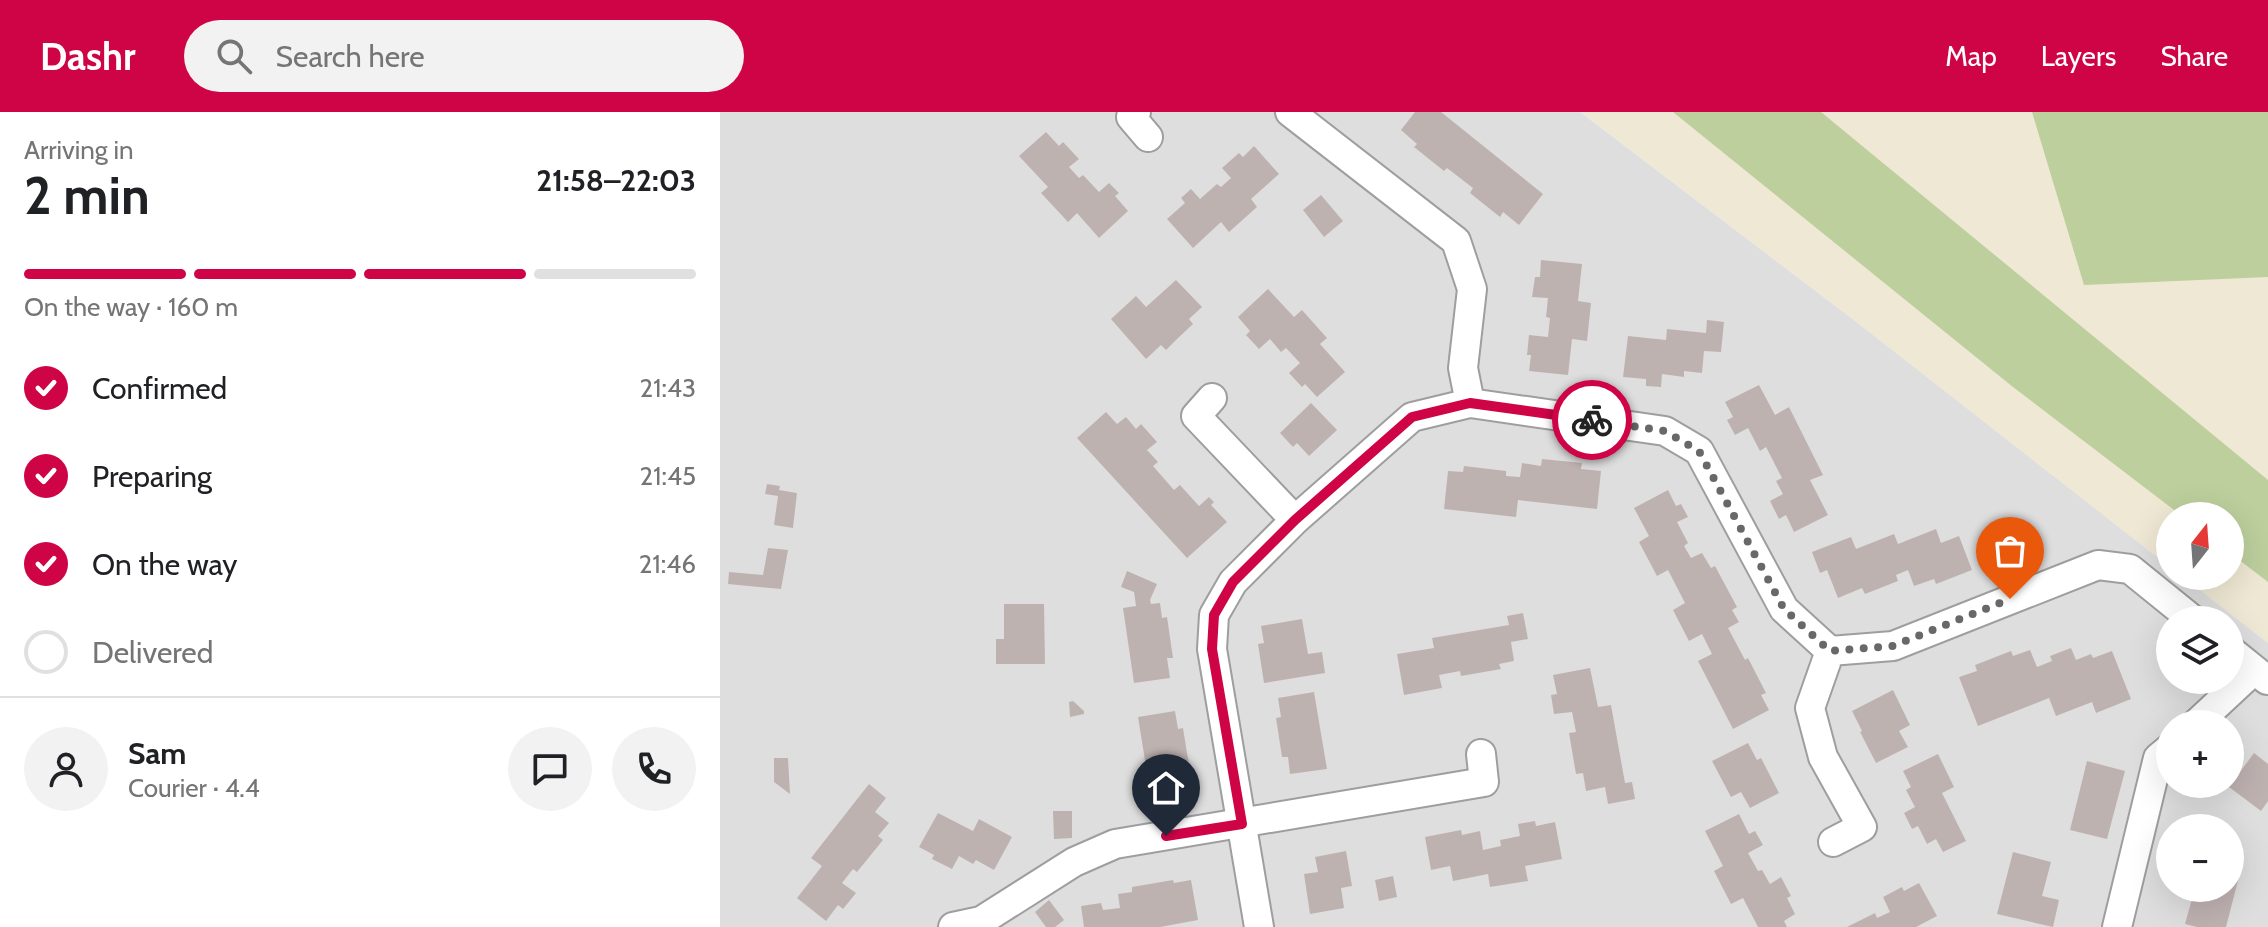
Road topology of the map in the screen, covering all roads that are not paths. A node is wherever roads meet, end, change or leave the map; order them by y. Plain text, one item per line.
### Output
1 (1290, 112) edge
2 (1212, 398) dead end
3 (1470, 403) junction
4 (1295, 520) junction
5 (2176, 606) edge
6 (1830, 651) junction
7 (2244, 662) edge
8 (2261, 676) edge
9 (2215, 710) edge
10 (1481, 754) dead end
11 (2156, 766) edge
12 (1242, 824) junction
13 (1833, 842) dead end
14 (953, 927) edge
15 (1259, 927) edge
16 (2117, 927) edge

1 - 3 street
2 - 4 street
3 - 4 street
3 - 6 street
4 - 12 street
5 - 6 street
6 - 13 street
7 - 8 street
8 - 9 street
10 - 12 street
11 - 16 street
12 - 14 street
12 - 15 street

